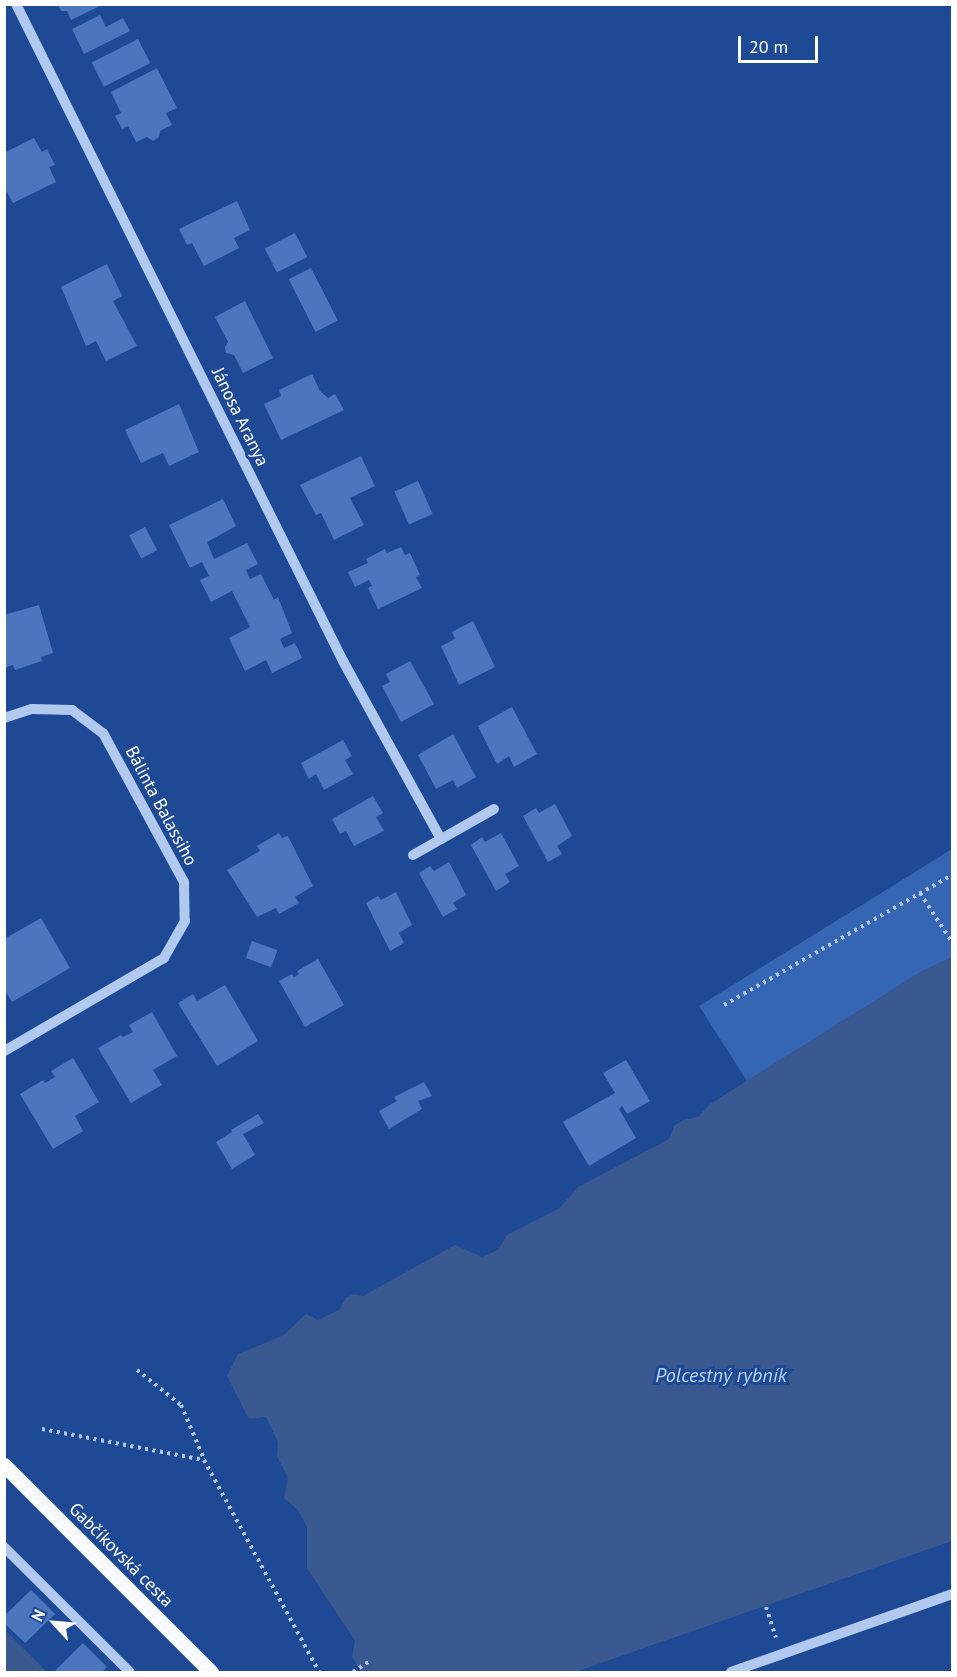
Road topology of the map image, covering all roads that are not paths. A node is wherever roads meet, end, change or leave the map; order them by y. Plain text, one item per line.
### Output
1 (16, 4) edge
2 (4, 718) edge
3 (494, 809) dead end
4 (441, 839) junction
5 (413, 855) dead end
6 (4, 1051) edge
7 (4, 1465) edge
8 (4, 1547) edge
9 (952, 1594) edge
10 (130, 1672) edge
11 (211, 1672) edge
12 (731, 1672) edge

1 - 4 street, Jánosa Aranya
2 - 6 street, Bálinta Balassiho
3 - 4 street
4 - 5 street
7 - 11 main road, Gabčíkovská cesta
8 - 10 street
9 - 12 street

